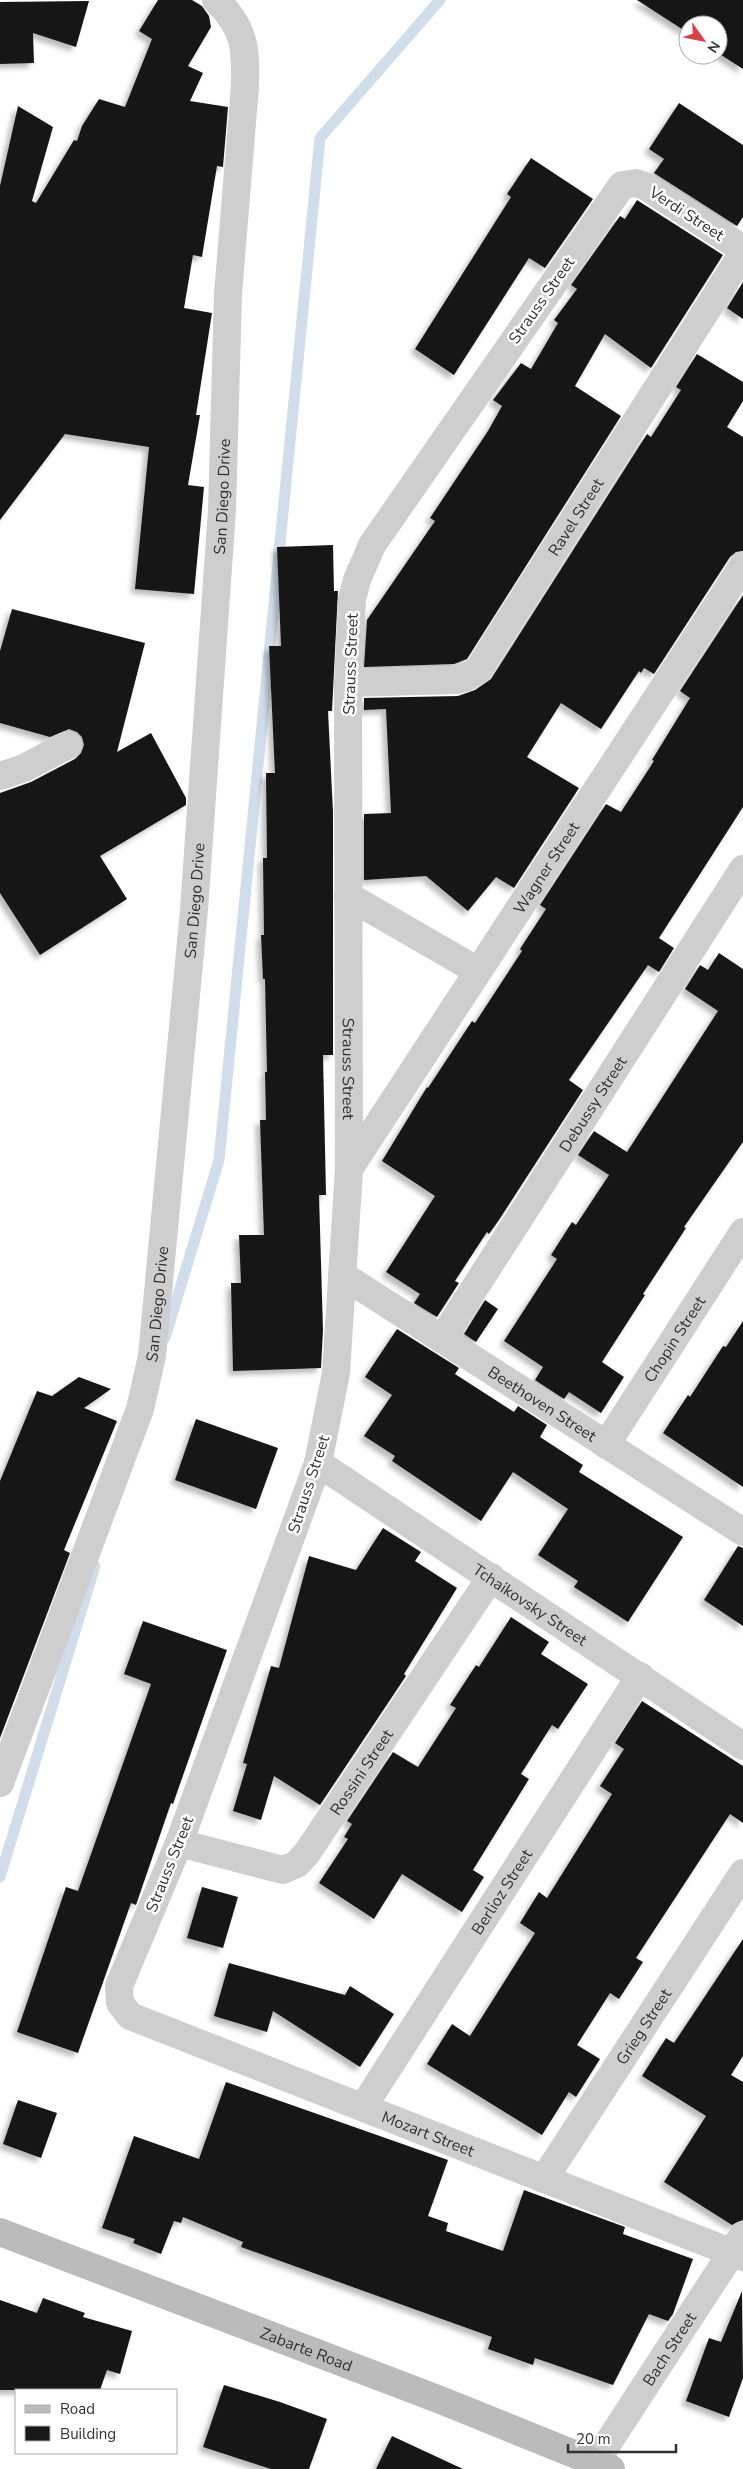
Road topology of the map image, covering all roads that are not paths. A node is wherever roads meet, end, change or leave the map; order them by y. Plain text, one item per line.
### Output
1 (216, 0) edge
2 (629, 182) joint
3 (743, 251) edge
4 (743, 566) edge
5 (348, 683) junction
6 (68, 745) dead end
7 (0, 776) edge
8 (743, 869) edge
9 (348, 896) junction
10 (478, 971) junction
11 (349, 1169) junction
12 (743, 1232) edge
13 (342, 1275) junction
14 (442, 1340) junction
15 (606, 1444) junction
16 (318, 1463) junction
17 (743, 1532) edge
18 (491, 1577) junction
19 (640, 1676) junction
20 (743, 1746) edge
21 (0, 1783) edge
22 (179, 1843) junction
23 (743, 1873) edge
24 (120, 2003) joint
25 (363, 2107) junction
26 (544, 2179) junction
27 (0, 2232) edge
28 (739, 2248) edge
29 (603, 2466) edge

1 - 21 street, San Diego Drive
2 - 3 street, Verdi Street
2 - 5 street, Strauss Street
3 - 5 street, Ravel Street
4 - 10 street, Wagner Street
5 - 9 street, Strauss Street
6 - 7 street
8 - 14 street, Debussy Street
9 - 10 street
9 - 11 street, Strauss Street
10 - 11 street, Wagner Street
11 - 13 street, Strauss Street
12 - 15 street, Chopin Street
13 - 14 street, Beethoven Street
13 - 16 street, Strauss Street
14 - 15 street, Beethoven Street
15 - 17 street, Beethoven Street
16 - 18 street, Tchaikovsky Street
16 - 22 street, Strauss Street
18 - 19 street, Tchaikovsky Street
18 - 22 street, Rossini Street
19 - 20 street, Tchaikovsky Street
19 - 25 street, Berlioz Street
22 - 24 street, Strauss Street
23 - 26 street, Grieg Street
24 - 25 street, Mozart Street
25 - 26 street, Mozart Street
26 - 28 street, Mozart Street
27 - 29 main road, Zabarte Road
28 - 29 street, Bach Street

